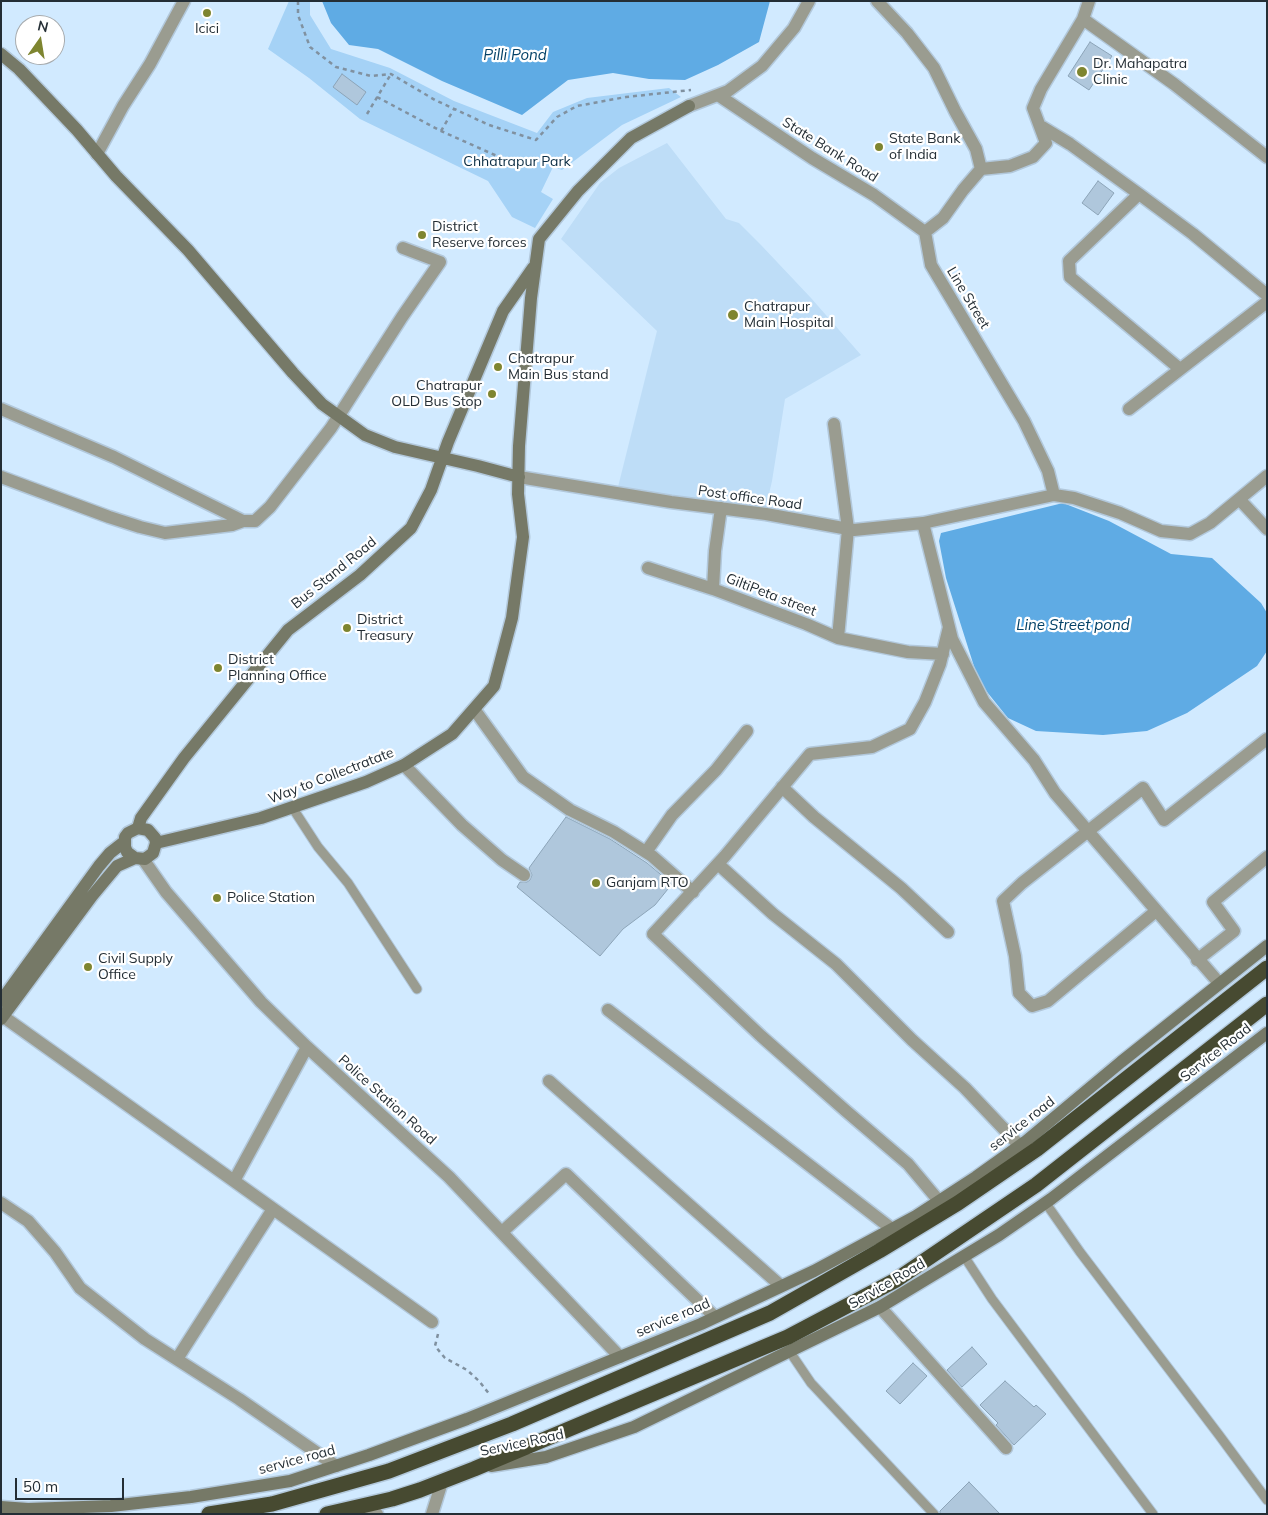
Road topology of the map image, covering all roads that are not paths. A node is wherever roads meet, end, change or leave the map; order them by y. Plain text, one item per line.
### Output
1 (184, 1) edge
2 (809, 1) edge
3 (877, 1) edge
4 (1089, 1) edge
5 (1083, 19) junction
6 (1, 54) edge
7 (718, 95) junction
8 (1042, 127) junction
9 (97, 154) junction
10 (1267, 157) edge
11 (980, 169) junction
12 (1139, 194) junction
13 (925, 232) junction
14 (403, 248) dead end
15 (535, 265) junction
16 (1267, 295) edge
17 (1267, 302) edge
18 (1180, 370) junction
19 (1, 409) edge
20 (1129, 409) dead end
21 (338, 416) junction
22 (834, 424) dead end
23 (443, 458) junction
24 (1267, 476) edge
25 (1, 477) edge
26 (519, 478) junction
27 (1054, 495) junction
28 (1239, 499) junction
29 (720, 508) junction
30 (243, 521) junction
31 (923, 523) junction
32 (1267, 529) edge
33 (848, 530) junction
34 (648, 568) dead end
35 (713, 589) junction
36 (949, 627) junction
37 (838, 638) junction
38 (942, 654) junction
39 (474, 709) junction
40 (747, 731) dead end
41 (1267, 739) edge
42 (404, 764) junction
43 (782, 787) junction
44 (292, 807) junction
45 (138, 828) junction
46 (1088, 830) junction
47 (124, 842) junction
48 (156, 843) junction
49 (646, 852) junction
50 (1267, 857) edge
51 (138, 859) junction
52 (718, 864) junction
53 (524, 875) dead end
54 (693, 892) junction
55 (1156, 911) junction
56 (948, 932) dead end
57 (1267, 946) edge
58 (1198, 960) junction
59 (1267, 968) edge
60 (1219, 983) junction
61 (417, 990) dead end
62 (1, 1001) edge
63 (1267, 1004) edge
64 (608, 1010) dead end
65 (2, 1016) edge
66 (1267, 1033) edge
67 (307, 1047) junction
68 (549, 1081) dead end
69 (1020, 1146) junction
70 (234, 1181) junction
71 (939, 1202) junction
72 (1045, 1202) junction
73 (1, 1204) edge
74 (273, 1208) junction
75 (892, 1229) junction
76 (502, 1232) junction
77 (964, 1256) junction
78 (781, 1286) junction
79 (880, 1307) junction
80 (715, 1317) junction
81 (432, 1322) road end
82 (790, 1352) junction
83 (620, 1357) junction
84 (177, 1359) junction
85 (1006, 1448) dead end
86 (336, 1466) junction
87 (474, 1469) junction
88 (442, 1482) junction
89 (1267, 1500) edge
90 (1, 1507) edge
91 (356, 1507) junction
92 (208, 1514) edge
93 (327, 1514) edge
94 (377, 1514) edge
95 (432, 1514) edge
96 (934, 1514) edge
97 (1153, 1514) edge

1 - 9 street
2 - 7 street
3 - 11 street
4 - 5 street
5 - 8 street
5 - 10 street
6 - 9 street, Post office Road
7 - 13 street, State Bank Road
7 - 15 street, Way to Collectratate
8 - 11 street
8 - 12 street
9 - 21 street, Post office Road
11 - 13 street
12 - 16 street
12 - 18 street
13 - 27 street, Line Street
14 - 21 street
15 - 23 street, Bus Stand Road
15 - 26 street, Way to Collectratate
17 - 18 street
18 - 20 street
19 - 30 street
21 - 23 street, Post office Road
21 - 30 street
22 - 33 street
23 - 26 street, Post office Road
23 - 45 street, Bus Stand Road
24 - 28 street
25 - 30 street
26 - 29 street, Post office Road
26 - 39 street, Way to Collectratate
27 - 28 street
27 - 31 street, Post office Road
28 - 32 street
29 - 33 street, Post office Road
29 - 35 street, GiltiPeta street
31 - 33 street, Post office Road
31 - 36 street
33 - 37 street
34 - 35 street
35 - 37 street, GiltiPeta street
36 - 38 street
36 - 46 street
37 - 38 street, GiltiPeta street
38 - 43 street
39 - 42 street, Way to Collectratate
39 - 49 street
40 - 49 street
41 - 46 street
42 - 44 street, Way to Collectratate
42 - 53 street
43 - 52 street
43 - 56 street
44 - 48 street, Way to Collectratate
44 - 61 lane
45 - 47 street
45 - 48 street
46 - 55 street
46 - 55 street
47 - 51 street
47 - 62 street
48 - 51 street
49 - 54 street
50 - 58 street
51 - 65 street
51 - 67 street, Police Station Road
52 - 54 street
52 - 69 street
54 - 71 street
55 - 58 street
57 - 60 street, service road
58 - 60 street
59 - 92 highway
60 - 69 street, service road
63 - 87 highway
64 - 75 street
65 - 70 street
66 - 72 street, Service Road
67 - 70 street
67 - 76 street, Police Station Road
68 - 78 street
69 - 71 street, service road
70 - 74 street
71 - 75 street, service road
72 - 77 street, Service Road
72 - 89 lane
73 - 84 street
74 - 81 street
74 - 84 street
75 - 78 street, service road
76 - 80 street
76 - 83 street, Police Station Road
77 - 79 street, Service Road
77 - 97 lane
78 - 80 street, service road
79 - 82 street, Service Road
79 - 85 street
80 - 83 street, service road
82 - 87 street, Service Road
82 - 96 lane
83 - 86 street, service road
84 - 86 street
86 - 90 street, service road
87 - 88 highway
88 - 91 highway
88 - 95 street
91 - 93 highway
91 - 94 street

